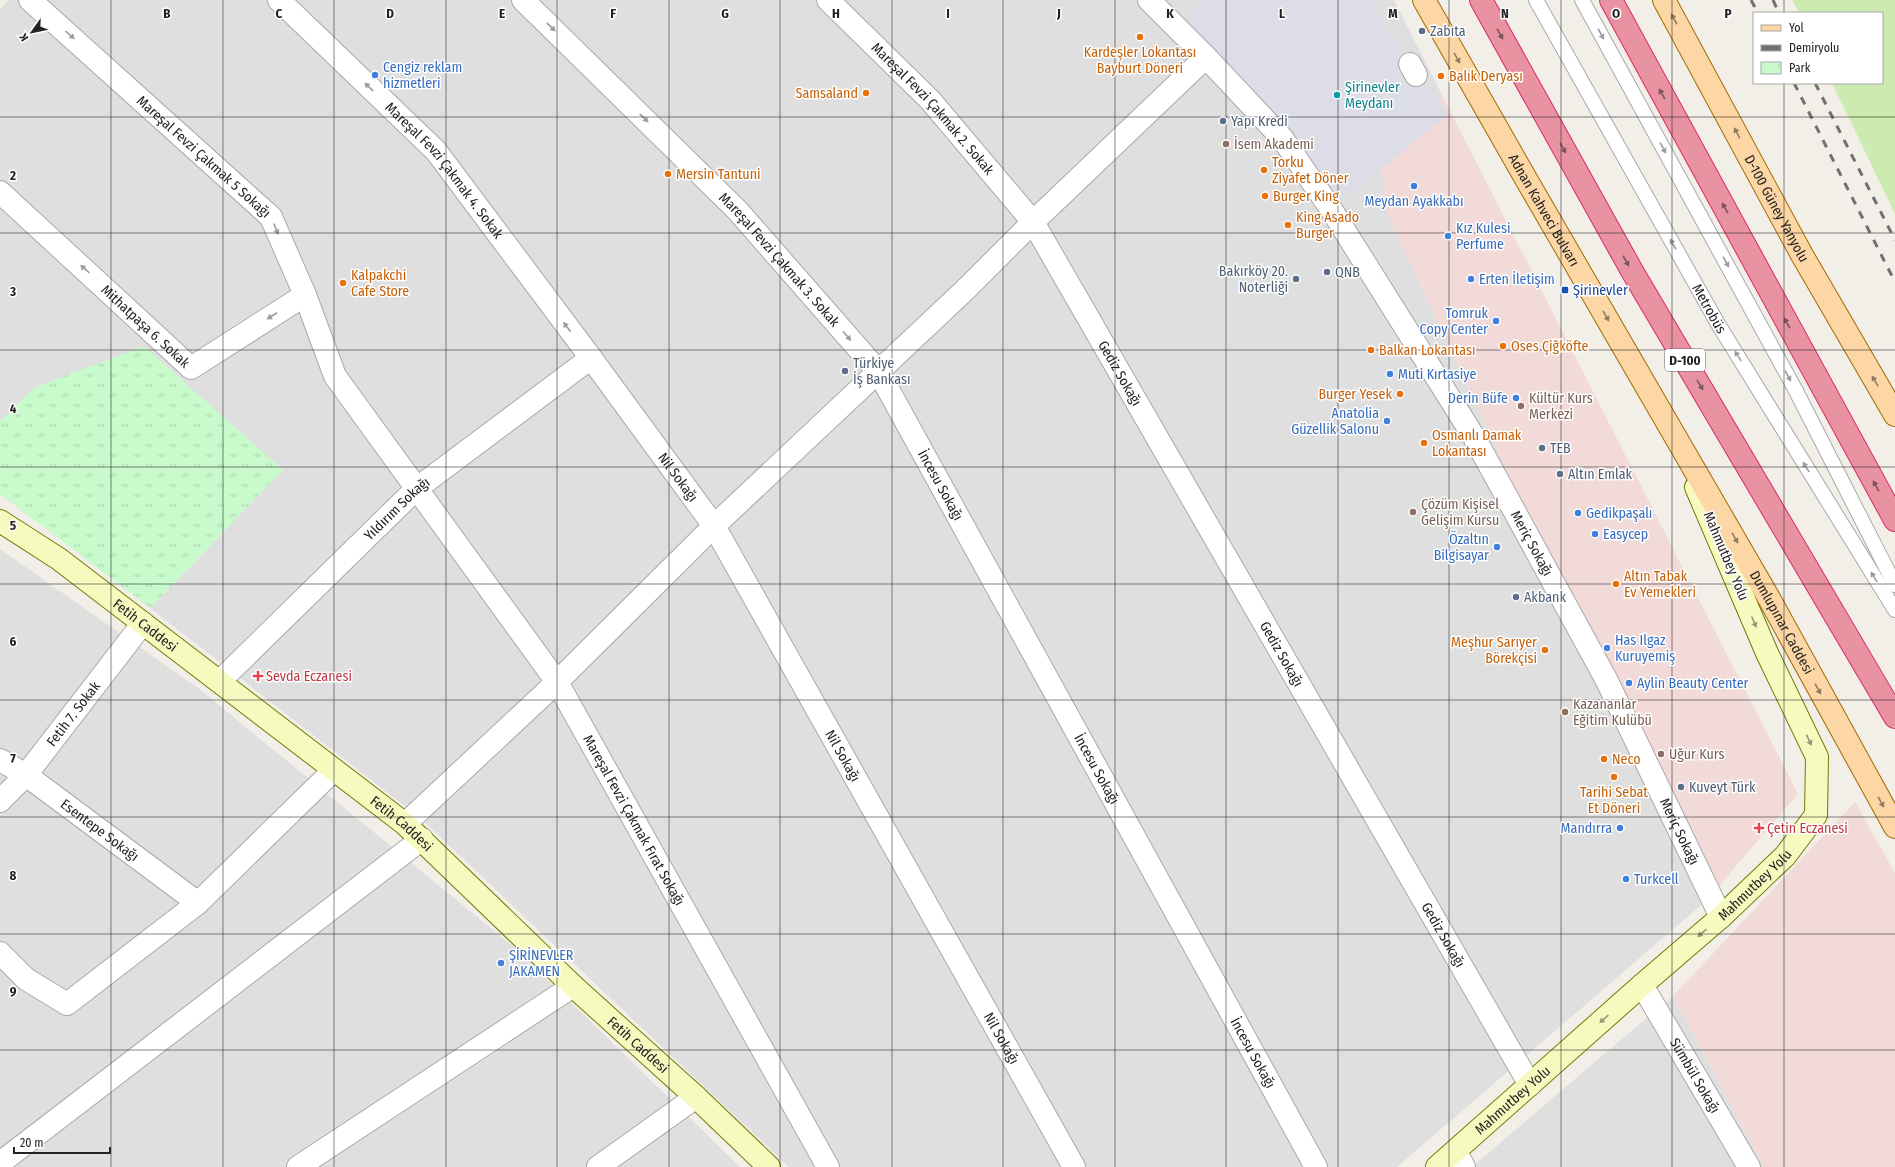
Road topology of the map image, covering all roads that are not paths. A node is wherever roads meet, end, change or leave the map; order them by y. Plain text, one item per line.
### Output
1 (30, 0) edge
2 (279, 0) edge
3 (523, 0) edge
4 (828, 0) edge
5 (1149, 0) edge
6 (1424, 0) edge
7 (1481, 0) edge
8 (1536, 0) edge
9 (1582, 0) edge
10 (1611, 0) edge
11 (1664, 0) edge
12 (1206, 57) junction
13 (0, 192) edge
14 (1033, 222) junction
15 (305, 295) junction
16 (591, 358) junction
17 (878, 371) junction
18 (1895, 415) edge
19 (1667, 419) junction
20 (416, 489) junction
21 (1895, 520) edge
22 (0, 521) edge
23 (714, 526) junction
24 (1895, 585) edge
25 (1895, 610) edge
26 (143, 623) junction
27 (220, 680) junction
28 (557, 682) junction
29 (1895, 717) edge
30 (0, 760) edge
31 (334, 770) junction
32 (26, 775) junction
33 (0, 801) edge
34 (405, 824) junction
35 (1895, 827) edge
36 (422, 839) junction
37 (198, 903) junction
38 (1721, 917) junction
39 (0, 953) edge
40 (1642, 985) junction
41 (573, 986) junction
42 (1530, 1085) junction
43 (696, 1097) junction
44 (1460, 1159) edge
45 (0, 1163) edge
46 (298, 1167) edge
47 (598, 1167) edge
48 (769, 1167) edge
49 (828, 1167) edge
50 (1074, 1167) edge
51 (1316, 1167) edge
52 (1437, 1167) edge
53 (1749, 1167) edge

1 -> 15 street, Mareşal Fevzi Çakmak 5 Sokağı
16 -> 2 street, Mareşal Fevzi Çakmak 4. Sokak
3 -> 17 street, Mareşal Fevzi Çakmak 3. Sokak
4 - 14 street, Mareşal Fevzi Çakmak 2. Sokak
5 - 12 street, Meriç Sokağı
6 -> 19 main road, Adnan Kahveci Bulvarı
7 -> 29 highway, D-100
25 -> 8 lane, Metrobüs
9 -> 24 lane
21 -> 10 highway
18 -> 11 main road, D-100 Güney Yanyolu
12 - 14 street
12 - 38 street, Meriç Sokağı
15 -> 13 street, Mithatpaşa 6. Sokak
14 - 17 street
14 - 42 street, Gediz Sokağı
15 - 20 street, Mareşal Fevzi Çakmak 5 Sokağı
16 - 20 street, Yıldırım Sokağı
16 - 23 street, Nil Sokağı
17 - 23 street
17 - 51 street, İncesu Sokağı
19 -> 35 main road, Dumlupınar Caddesi
19 -> 38 street, Mahmutbey Yolu
20 - 27 street, Yıldırım Sokağı
20 - 28 street, Mareşal Fevzi Çakmak Fırat Sokağı
22 - 26 street, Fetih Caddesi
23 - 28 street
23 - 50 street, Nil Sokağı
26 - 27 street, Fetih Caddesi
26 - 32 street, Fetih 7. Sokak
27 - 31 street, Fetih Caddesi
28 - 34 street
28 - 49 street, Mareşal Fevzi Çakmak Fırat Sokağı
30 - 32 street, Esentepe Sokağı
31 - 34 street, Fetih Caddesi
31 - 37 street
32 - 33 street, Fetih 7. Sokak
32 - 37 street, Esentepe Sokağı
34 - 36 street, Fetih Caddesi
36 - 41 street, Fetih Caddesi
36 - 45 street
37 - 39 street
38 -> 40 street, Mahmutbey Yolu
40 -> 42 street, Mahmutbey Yolu
40 - 53 street, Sümbül Sokağı
41 - 43 street, Fetih Caddesi
41 - 46 street
42 - 44 street, Mahmutbey Yolu
43 - 47 street
43 - 48 street, Fetih Caddesi
44 - 52 street, Mahmutbey Yolu

